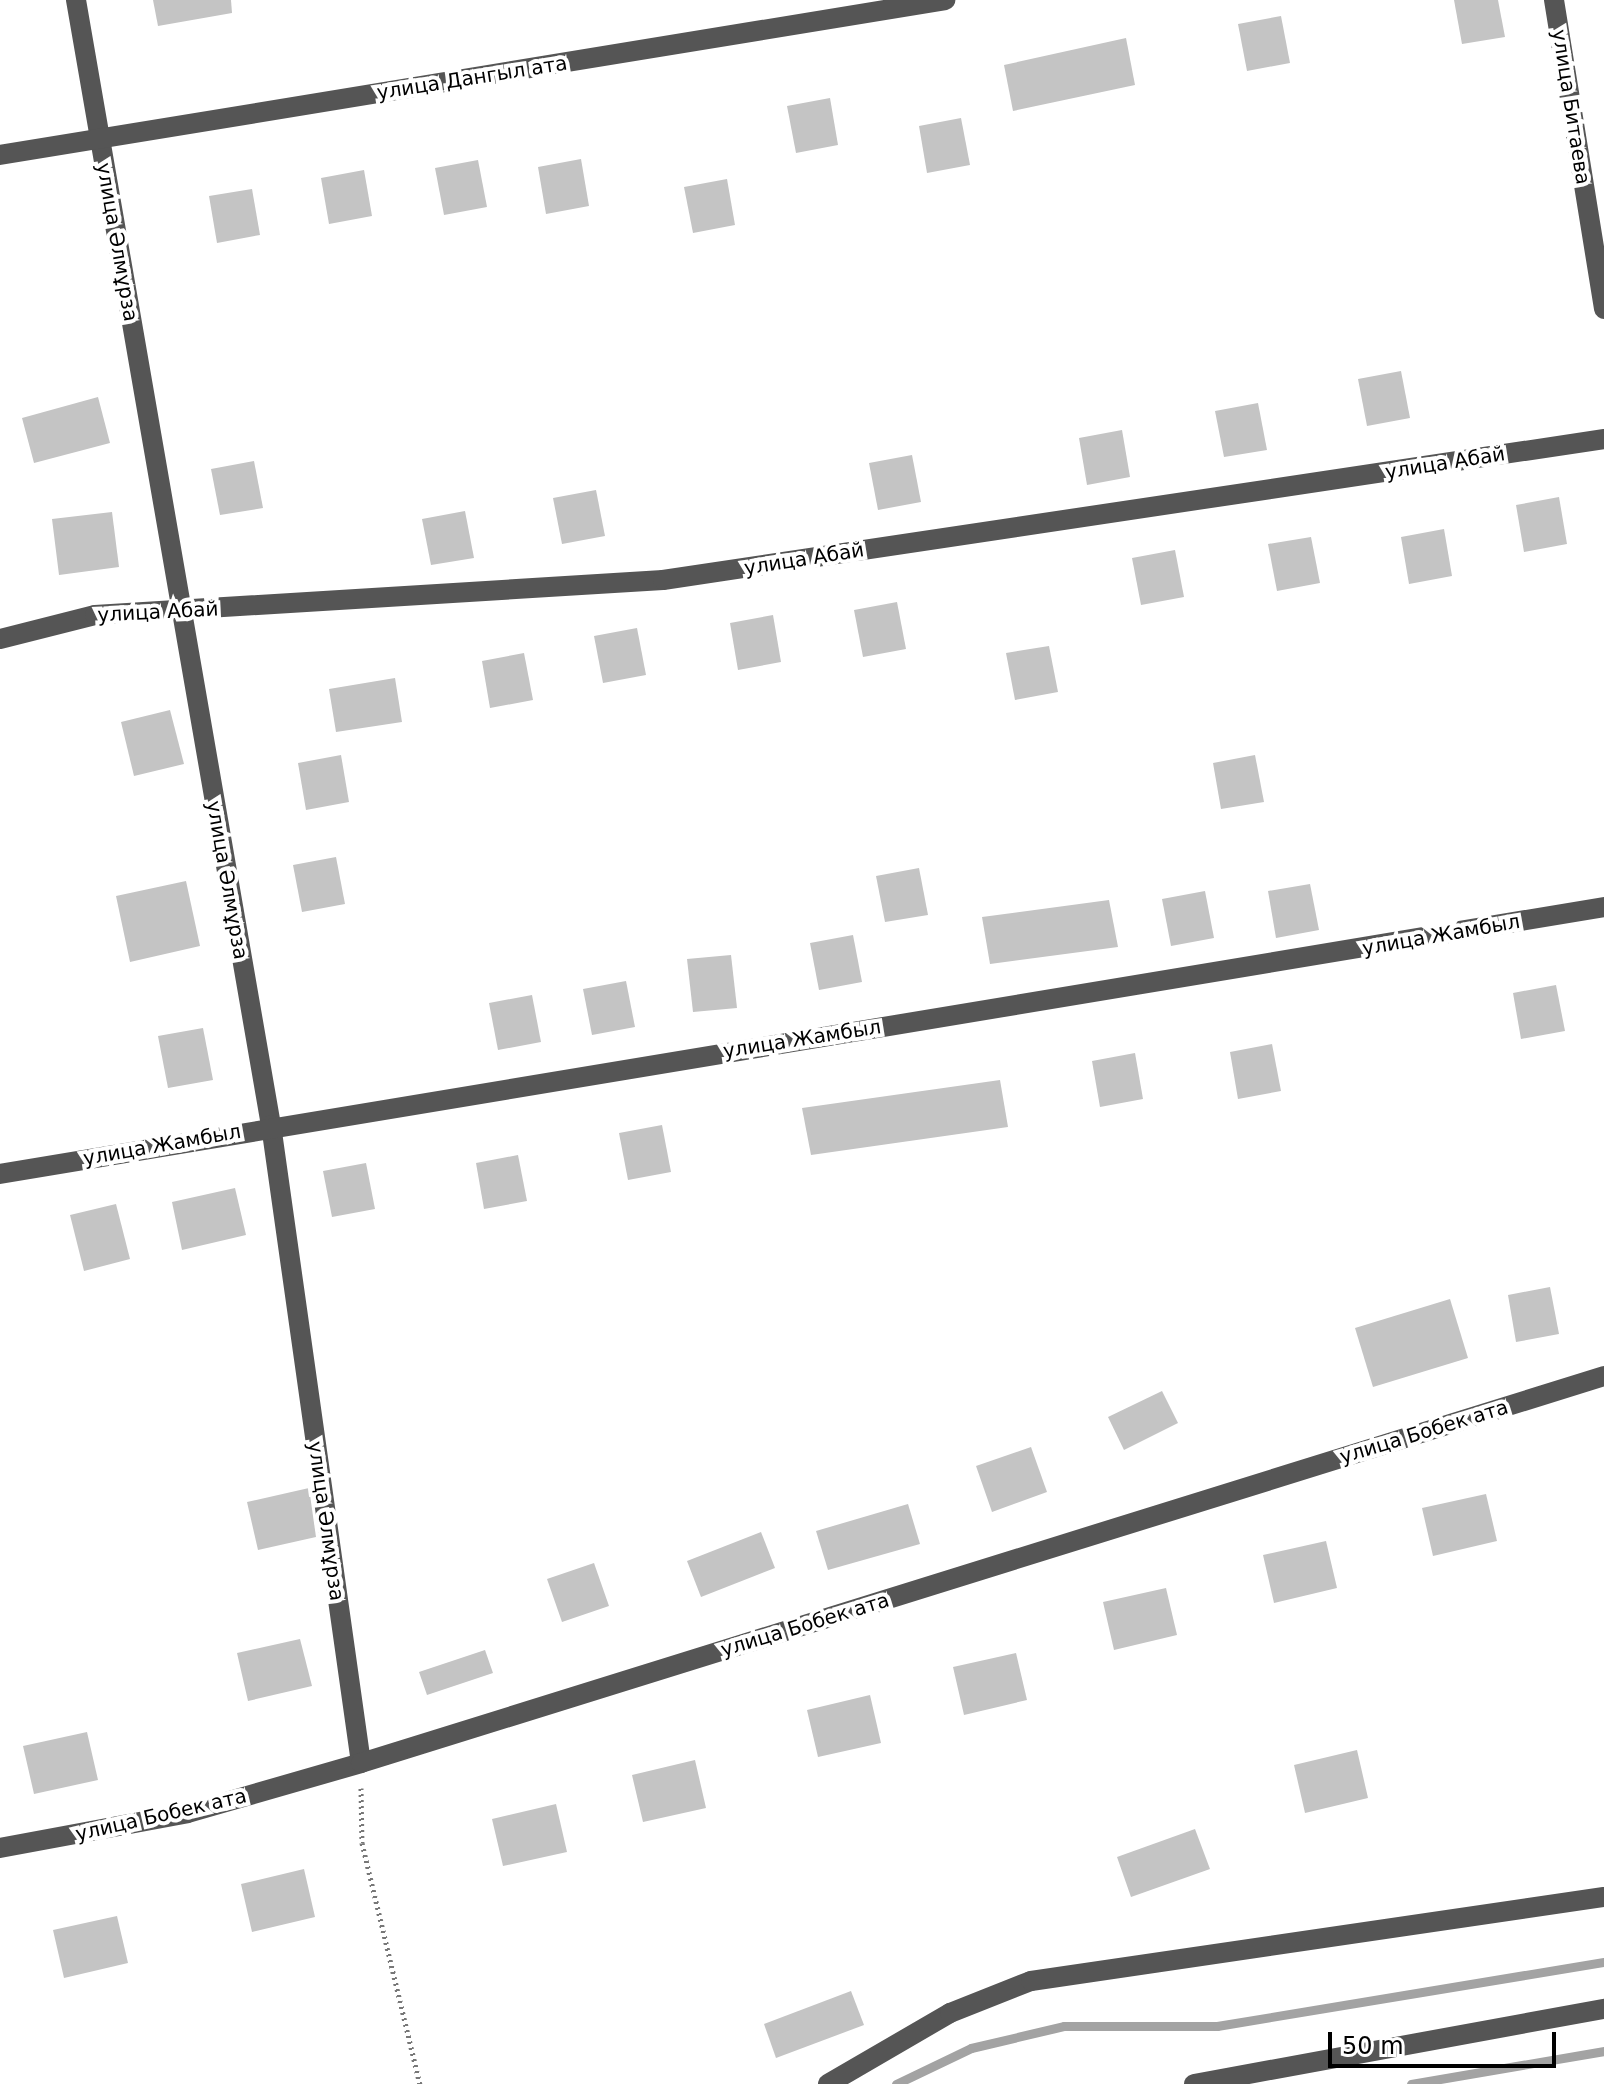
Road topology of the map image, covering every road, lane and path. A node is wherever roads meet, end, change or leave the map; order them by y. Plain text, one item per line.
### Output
1 (76, 0) edge
2 (945, 0) edge
3 (1554, 0) edge
4 (99, 139) junction
5 (0, 155) edge
6 (1604, 309) edge
7 (1604, 439) edge
8 (180, 611) junction
9 (0, 639) edge
10 (1604, 907) edge
11 (271, 1125) junction
12 (0, 1174) edge
13 (1604, 1376) edge
14 (361, 1763) junction
15 (0, 1848) edge
16 (1604, 1897) edge
17 (1604, 2009) edge
18 (420, 2084) edge
19 (828, 2084) edge
20 (1194, 2084) edge

1 - 4 street, улица Әлмұрза
2 - 4 street, улица Дангыл ата
3 - 6 street, улица Битаева
4 - 5 street, улица Дангыл ата
4 - 8 street, улица Әлмұрза
7 - 8 street, улица Абай
8 - 9 street, улица Абай
8 - 11 street, улица Әлмұрза
10 - 11 street, улица Жамбыл
11 - 12 street, улица Жамбыл
11 - 14 street, улица Әлмұрза
13 - 14 street, улица Бобек ата
14 - 15 street, улица Бобек ата
14 - 18 path
16 - 19 street
17 - 20 street

